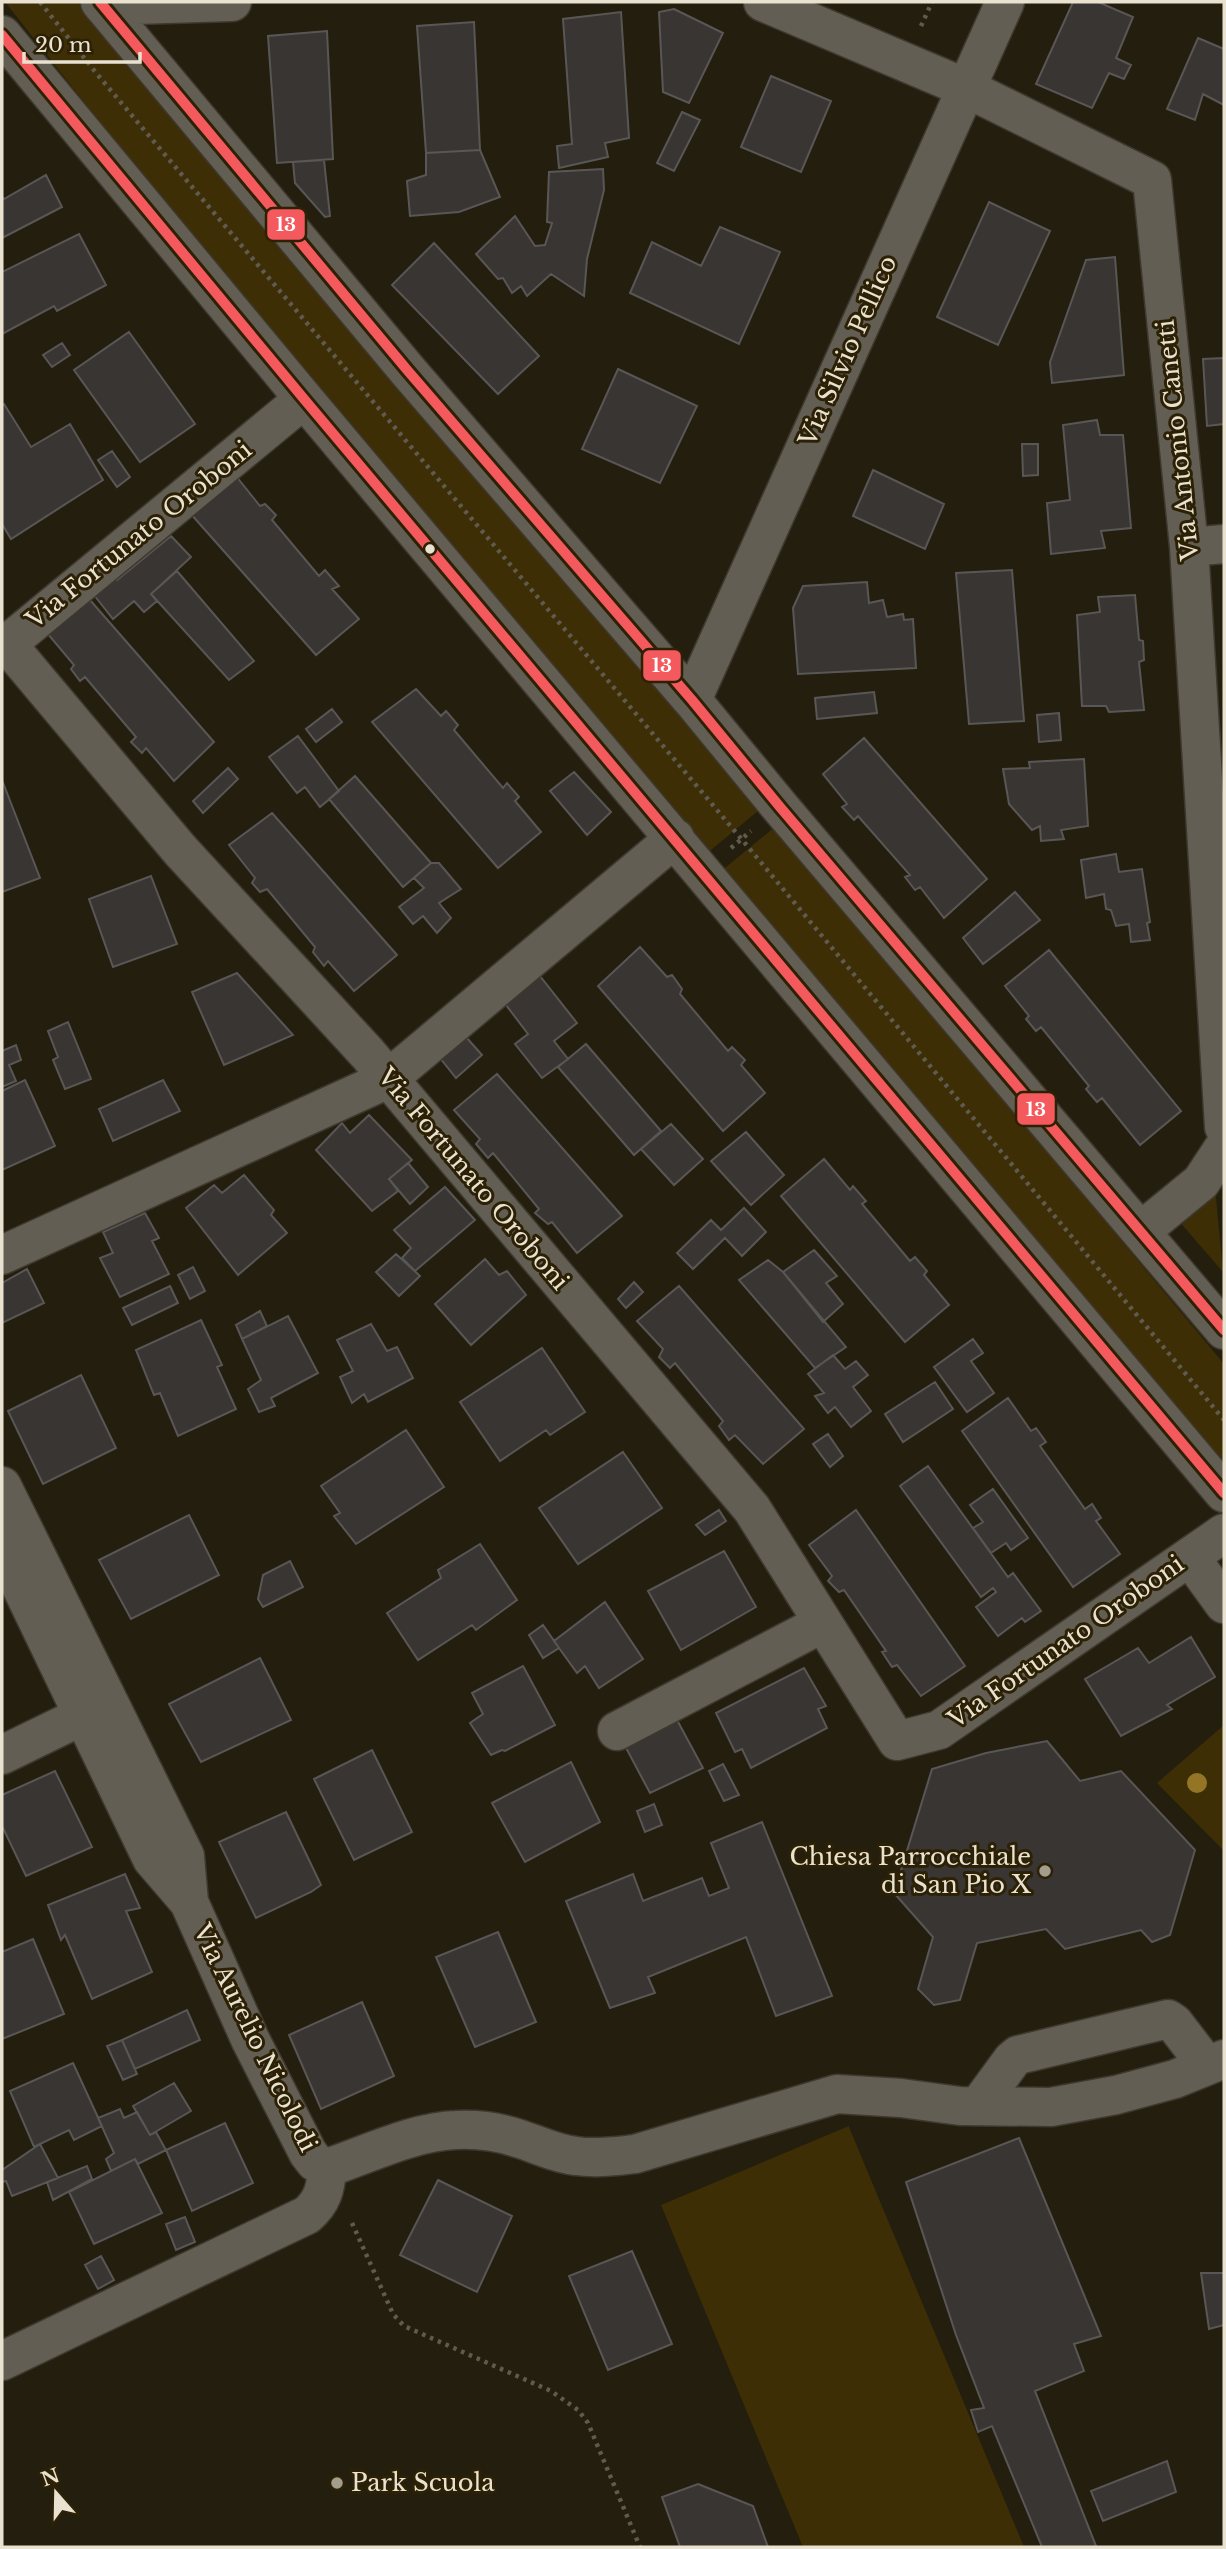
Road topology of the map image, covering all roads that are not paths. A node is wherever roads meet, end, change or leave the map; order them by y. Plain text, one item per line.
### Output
1 (232, 2) edge
2 (763, 2) edge
3 (1005, 2) edge
4 (102, 4) edge
5 (2, 35) edge
6 (966, 88) junction
7 (304, 399) junction
8 (1207, 546) edge
9 (692, 700) junction
10 (675, 838) junction
11 (388, 1079) junction
12 (1224, 1127) edge
13 (1224, 1147) edge
14 (1141, 1231) junction
15 (2, 1255) edge
16 (1224, 1331) edge
17 (2, 1486) edge
18 (1224, 1493) edge
19 (1224, 1533) edge
20 (2, 1547) edge
21 (1190, 1557) junction
22 (1224, 1604) edge
23 (823, 1623) junction
24 (84, 1715) junction
25 (617, 1731) dead end
26 (2, 1755) edge
27 (189, 1902) junction
28 (1216, 2062) edge
29 (979, 2105) junction
30 (327, 2168) junction
31 (2, 2361) edge

1 - 4 street
2 - 6 street, Via Antonio Canetti
3 - 6 street, Via Silvio Pellico
4 - 9 street
5 - 7 street
6 - 8 street, Via Antonio Canetti
6 - 9 street, Via Silvio Pellico
7 - 10 street
7 - 11 street, Via Fortunato Oroboni
8 - 12 street, Via Antonio Canetti
9 - 14 street
10 - 11 street
10 - 18 street
11 - 15 street
11 - 23 street, Via Fortunato Oroboni
13 - 14 street
14 - 16 street
17 - 27 street, Via Aurelio Nicolodi
19 - 21 street, Via Fortunato Oroboni
20 - 24 street, Via Aurelio Nicolodi
21 - 22 street
21 - 23 street, Via Fortunato Oroboni
23 - 25 street
24 - 26 street
24 - 27 street, Via Aurelio Nicolodi
27 - 30 street, Via Aurelio Nicolodi
28 - 29 street, Via Aurelio Nicolodi
28 - 29 street
29 - 30 street, Via Aurelio Nicolodi
30 - 31 street

